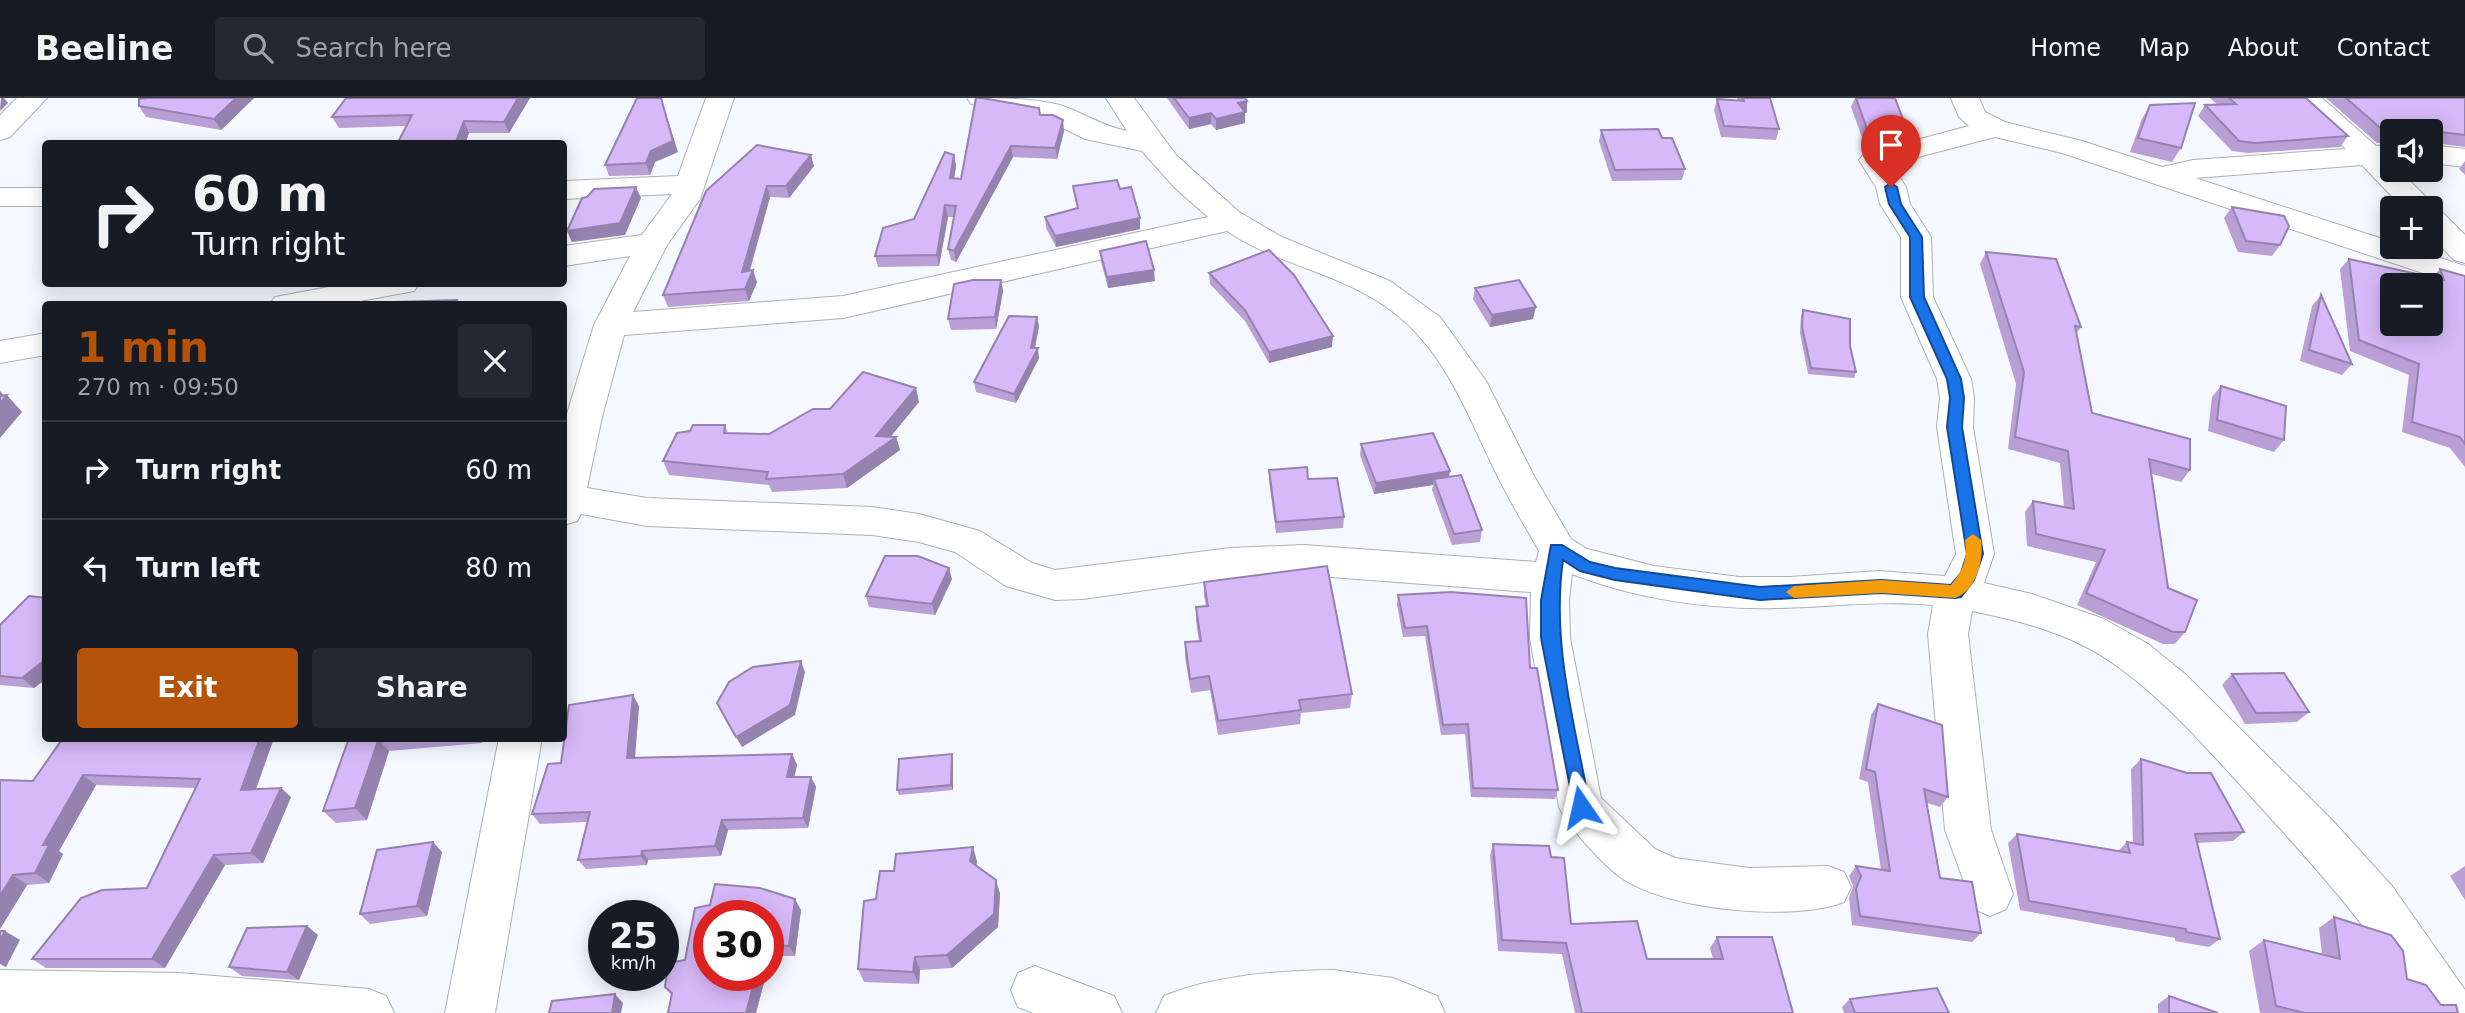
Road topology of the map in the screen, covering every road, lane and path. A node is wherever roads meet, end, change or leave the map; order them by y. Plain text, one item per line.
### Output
1 (33, 98) edge
2 (720, 98) edge
3 (981, 98) edge
4 (1120, 98) edge
5 (1965, 98) edge
6 (2305, 98) edge
7 (1995, 128) junction
8 (0, 131) edge
9 (1152, 145) junction
10 (2380, 154) edge
11 (2443, 156) edge
12 (2465, 158) edge
13 (2165, 178) junction
14 (691, 184) junction
15 (567, 190) edge
16 (0, 197) edge
17 (42, 197) edge
18 (1231, 221) junction
19 (2443, 231) edge
20 (652, 243) junction
21 (2465, 253) edge
22 (567, 256) edge
23 (2465, 277) edge
24 (385, 287) edge
25 (304, 301) edge
26 (610, 325) junction
27 (42, 345) edge
28 (0, 352) edge
29 (567, 496) edge
30 (567, 504) edge
31 (1555, 564) junction
32 (1955, 592) junction
33 (520, 742) edge
34 (1828, 887) dead end
35 (1990, 894) dead end
36 (1035, 990) dead end
37 (0, 994) edge
38 (369, 1013) edge
39 (470, 1013) edge
40 (1097, 1013) edge
41 (1181, 1013) edge
42 (1420, 1013) edge
43 (2451, 1013) edge

1 - 8 street
2 - 14 street
3 - 9 street
4 - 9 street
5 - 7 street
6 - 10 street
7 - 13 street
7 - 32 street
9 - 18 street
10 - 13 street
11 - 12 street
13 - 23 street
14 - 15 street
14 - 20 street
16 - 17 street
18 - 26 street
18 - 31 street
19 - 21 street
20 - 22 street
20 - 26 street
24 - 25 street
26 - 29 street
27 - 28 street
30 - 31 street
31 - 32 street
31 - 34 street
32 - 35 street
32 - 43 street
33 - 39 street
36 - 40 street
37 - 38 street
41 - 42 street

